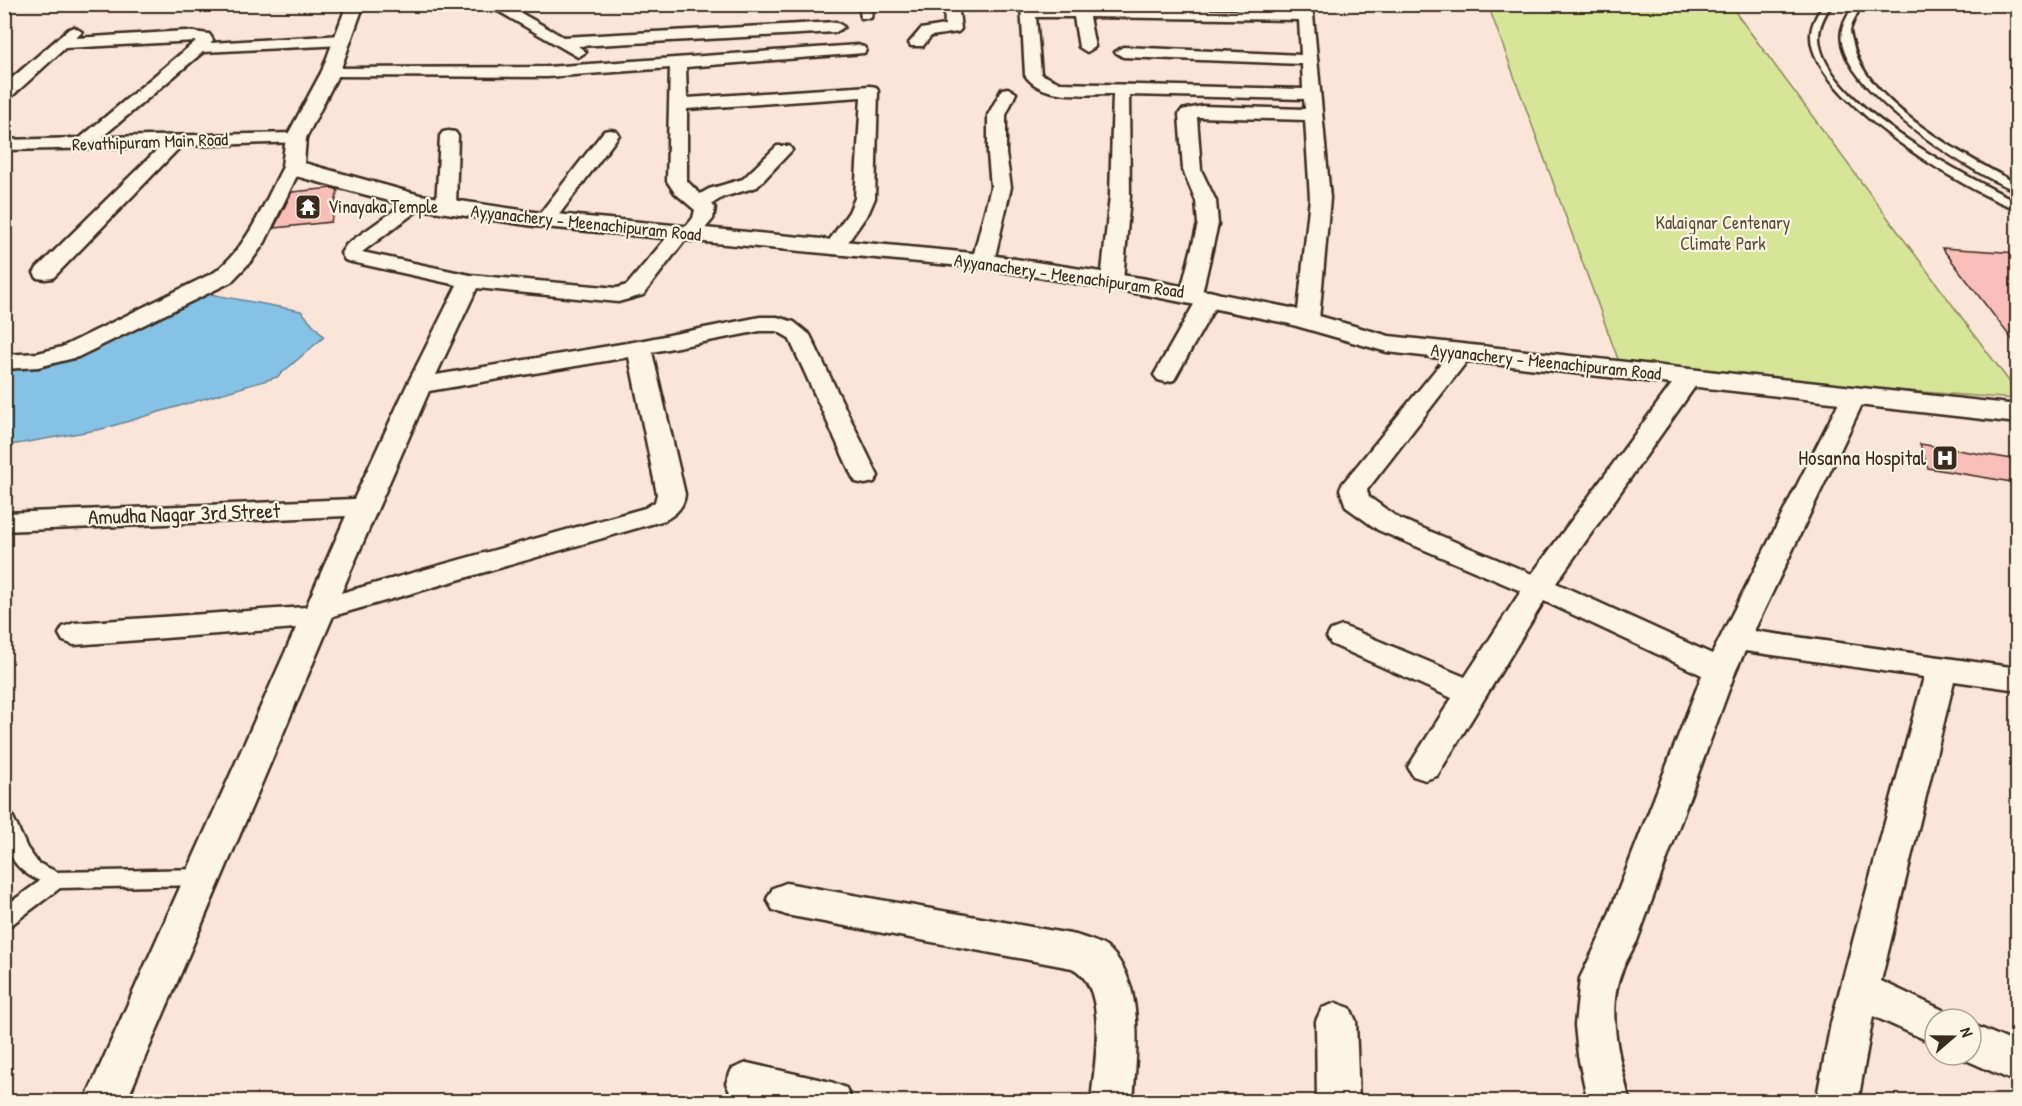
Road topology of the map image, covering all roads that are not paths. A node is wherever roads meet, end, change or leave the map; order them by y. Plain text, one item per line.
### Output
1 (236, 4) edge
2 (356, 4) edge
3 (493, 4) edge
4 (951, 4) edge
5 (1828, 4) edge
6 (1858, 4) edge
7 (215, 5) edge
8 (1029, 8) edge
9 (1306, 10) edge
10 (1081, 13) junction
11 (84, 23) dead end
12 (836, 27) dead end
13 (343, 40) junction
14 (562, 42) junction
15 (917, 43) dead end
16 (61, 44) junction
17 (1087, 47) dead end
18 (199, 48) junction
19 (858, 50) dead end
20 (1123, 52) dead end
21 (747, 56) junction
22 (1310, 60) junction
23 (678, 63) junction
24 (603, 68) junction
25 (331, 71) junction
26 (1120, 90) junction
27 (1008, 93) dead end
28 (4, 94) edge
29 (1311, 94) junction
30 (746, 100) junction
31 (680, 105) junction
32 (1312, 115) junction
33 (610, 135) dead end
34 (449, 136) dead end
35 (296, 138) junction
36 (176, 141) junction
37 (83, 144) junction
38 (783, 150) dead end
39 (9, 152) edge
40 (293, 165) junction
41 (2018, 188) edge
42 (419, 202) junction
43 (700, 203) junction
44 (2018, 206) edge
45 (446, 207) junction
46 (545, 220) junction
47 (685, 234) junction
48 (834, 248) junction
49 (983, 261) junction
50 (45, 273) dead end
51 (470, 281) junction
52 (1112, 281) junction
53 (1200, 296) junction
54 (1308, 320) junction
55 (639, 348) junction
56 (1462, 352) junction
57 (4, 362) edge
58 (1166, 375) dead end
59 (1689, 378) junction
60 (419, 385) junction
61 (1854, 396) junction
62 (2018, 414) edge
63 (865, 476) dead end
64 (364, 507) junction
65 (4, 522) edge
66 (1538, 587) junction
67 (320, 612) junction
68 (75, 634) dead end
69 (1342, 637) dead end
70 (1734, 639) junction
71 (1942, 668) junction
72 (1720, 670) junction
73 (2018, 679) edge
74 (1471, 693) junction
75 (1425, 767) dead end
76 (4, 818) edge
77 (203, 877) junction
78 (56, 880) junction
79 (786, 898) dead end
80 (4, 919) edge
81 (1859, 990) junction
82 (1923, 1020) edge
83 (1336, 1021) dead end
84 (1983, 1048) edge
85 (2018, 1064) edge
86 (747, 1083) dead end
87 (104, 1098) edge
88 (831, 1101) edge
89 (1112, 1101) edge
90 (1338, 1101) edge
91 (1609, 1101) edge
92 (1838, 1101) edge

1 - 7 street
2 - 13 street
3 - 14 street
4 - 15 street
5 - 44 lane
6 - 41 lane
8 - 10 street
8 - 26 street
9 - 10 street
9 - 22 street
10 - 17 street
11 - 16 street
12 - 14 street
13 - 18 street
13 - 25 street
14 - 24 street
16 - 18 street
16 - 28 street
18 - 37 street
19 - 21 street
20 - 22 street
21 - 23 street
21 - 30 street
22 - 29 street
23 - 24 street
23 - 31 street
24 - 25 street
25 - 35 street
26 - 29 street
26 - 52 street
27 - 49 street
29 - 32 street
30 - 31 street
30 - 48 street
31 - 43 street
32 - 53 street
32 - 54 street
33 - 46 street
34 - 45 street
35 - 36 street, Revathipuram Main Road
35 - 40 street
36 - 37 street, Revathipuram Main Road
36 - 50 street
37 - 39 street, Revathipuram Main Road
38 - 43 street
40 - 42 street, Ayyanachery - Meenachipuram Road
40 - 57 street
42 - 45 street, Ayyanachery - Meenachipuram Road
42 - 51 street
43 - 47 street
45 - 46 street, Ayyanachery - Meenachipuram Road
46 - 47 street, Ayyanachery - Meenachipuram Road
47 - 48 street, Ayyanachery - Meenachipuram Road
47 - 51 street
48 - 49 street, Ayyanachery - Meenachipuram Road
49 - 52 street, Ayyanachery - Meenachipuram Road
51 - 60 street
52 - 53 street, Ayyanachery - Meenachipuram Road
53 - 54 street, Ayyanachery - Meenachipuram Road
53 - 58 street
54 - 56 street, Ayyanachery - Meenachipuram Road
55 - 60 street
55 - 63 street
55 - 67 street
56 - 59 street, Ayyanachery - Meenachipuram Road
56 - 66 street
59 - 61 street, Ayyanachery - Meenachipuram Road
59 - 66 street
60 - 64 street
61 - 62 street, Ayyanachery - Meenachipuram Road
61 - 70 street
64 - 65 street, Amudha Nagar 3rd Street
64 - 67 street
66 - 72 street
66 - 74 street
67 - 68 street
67 - 77 street
69 - 74 street
70 - 71 street
70 - 72 street
71 - 73 street
71 - 81 street
72 - 91 street
74 - 75 street
76 - 78 lane
77 - 78 lane
77 - 87 street
78 - 80 lane
79 - 89 street
81 - 82 street
81 - 92 street
83 - 90 street
84 - 85 street
86 - 88 street

